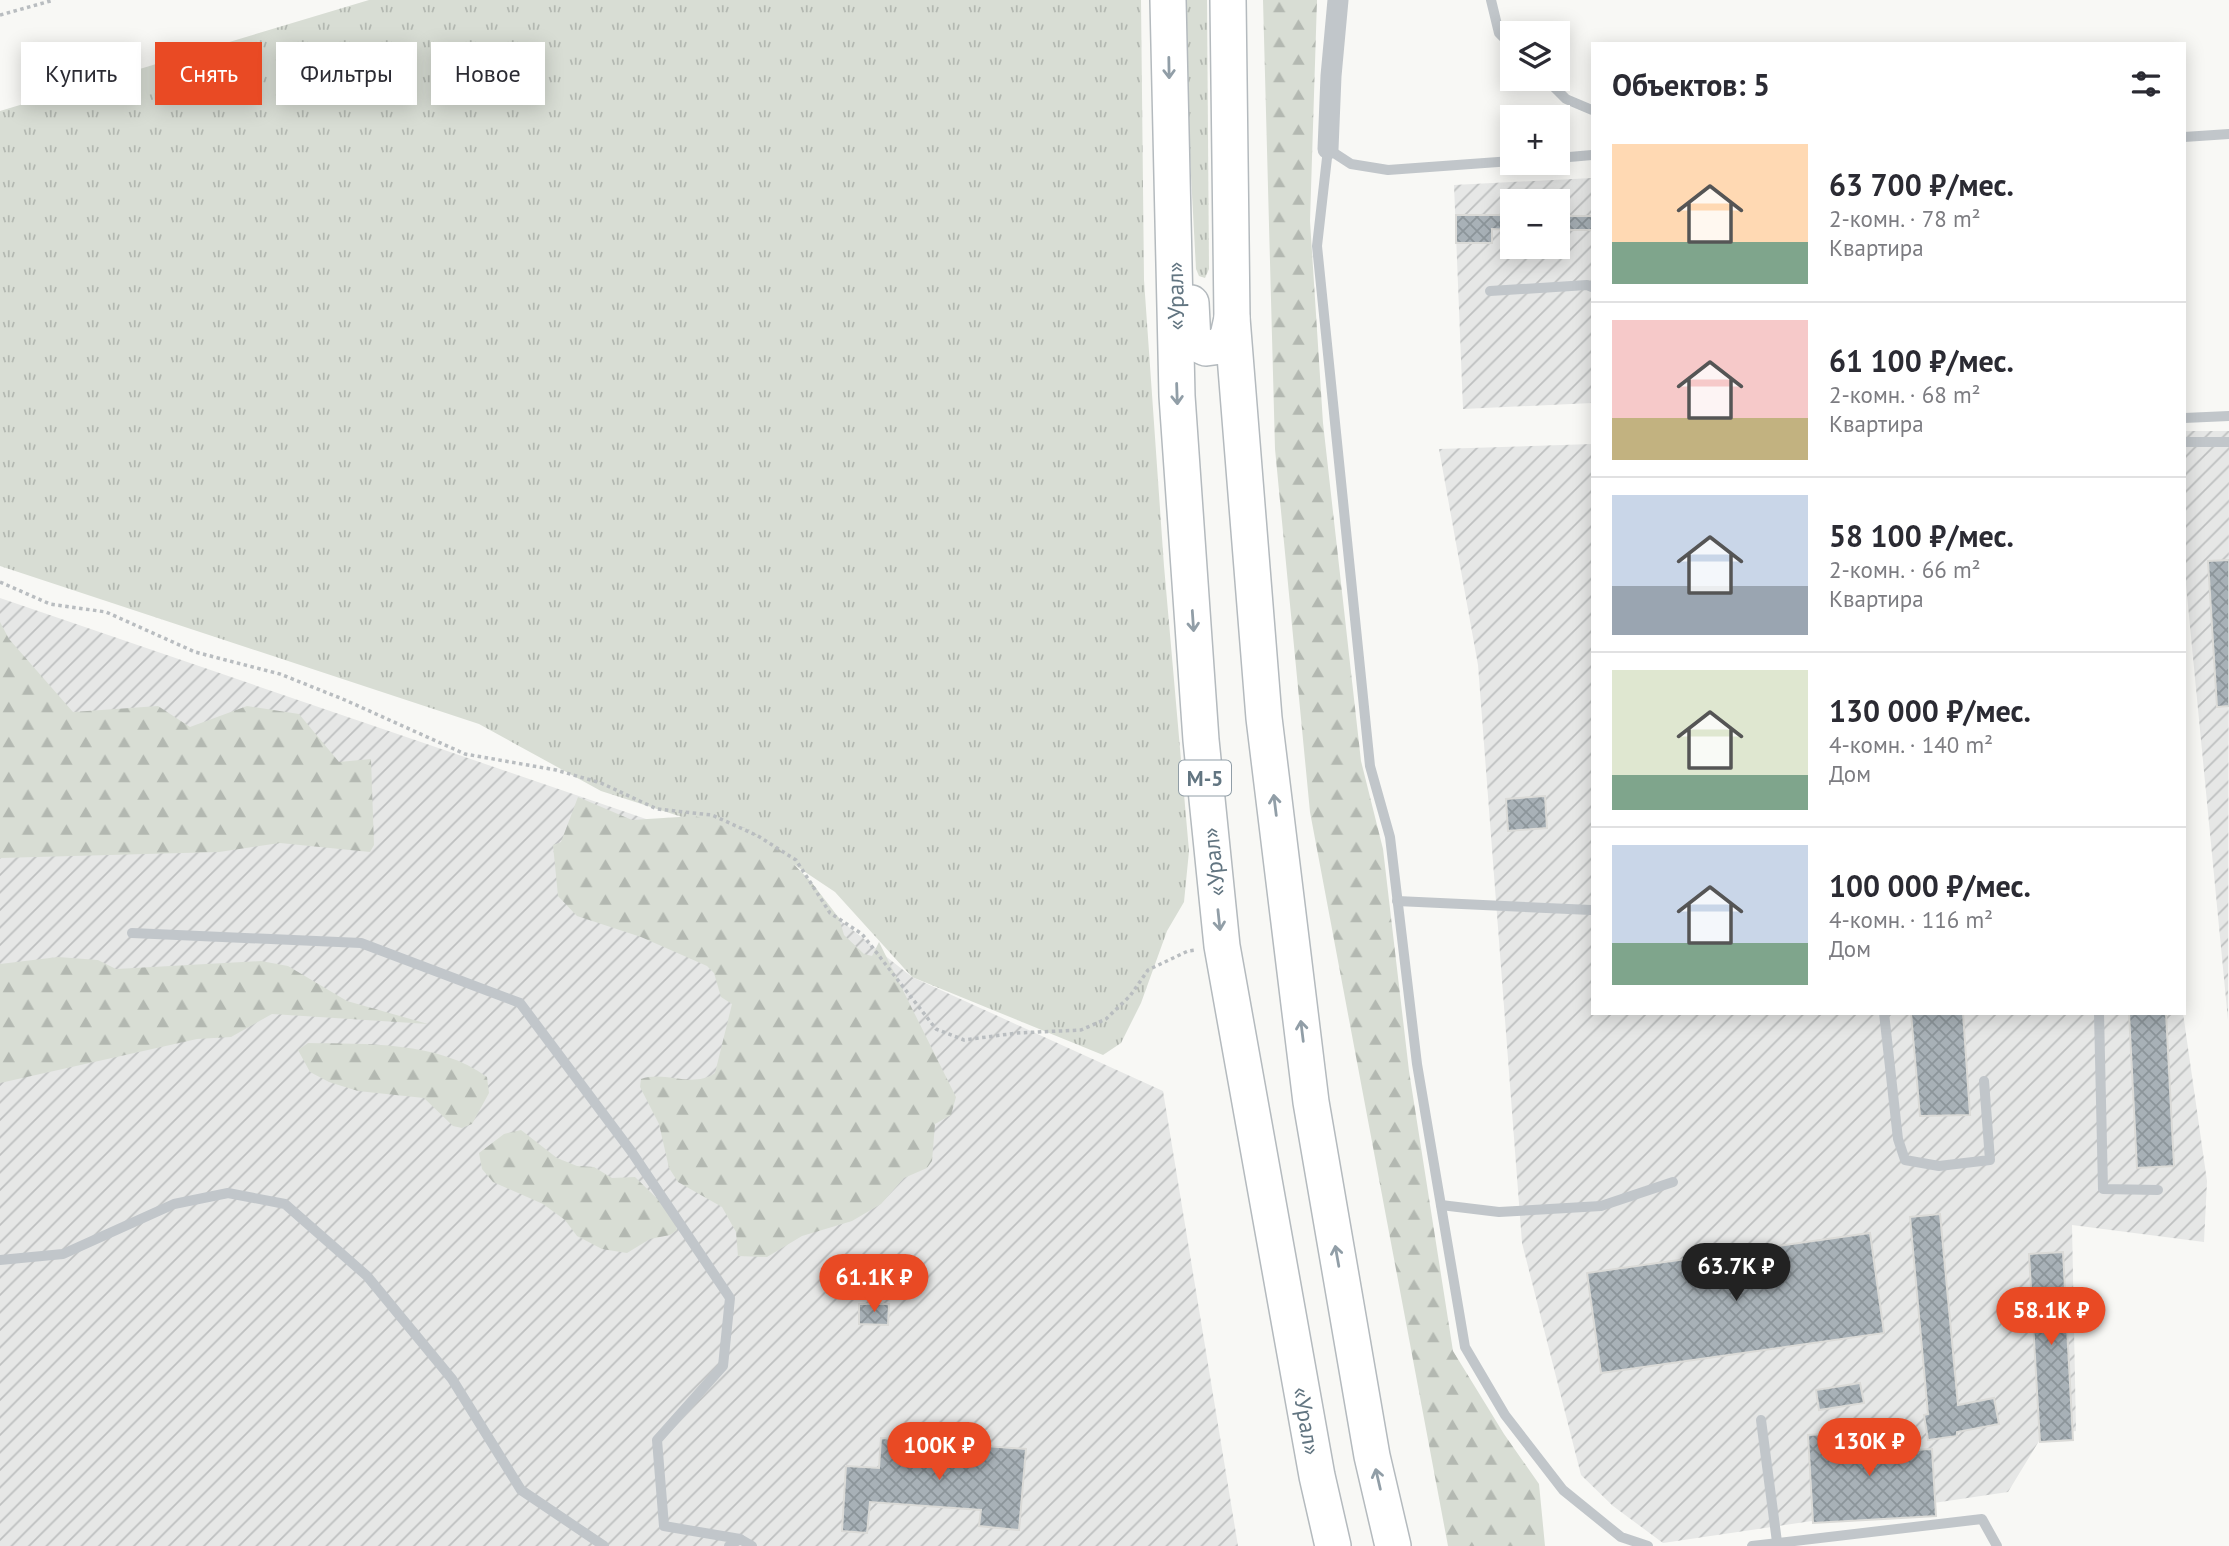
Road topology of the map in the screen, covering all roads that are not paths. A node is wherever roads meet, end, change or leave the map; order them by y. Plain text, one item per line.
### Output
1 (1168, 0) edge
2 (1228, 0) edge
3 (1338, 0) edge
4 (1491, 0) edge
5 (1500, 34) edge
6 (1558, 91) edge
7 (1591, 110) edge
8 (2229, 134) edge
9 (2186, 137) edge
10 (1328, 149) junction
11 (1591, 155) edge
12 (1570, 157) edge
13 (1500, 162) edge
14 (1173, 233) junction
15 (1591, 287) edge
16 (1490, 291) dead end
17 (1232, 318) junction
18 (2229, 416) edge
19 (2186, 418) edge
20 (2186, 442) edge
21 (2229, 442) edge
22 (1397, 901) junction
23 (1591, 910) dead end
24 (132, 933) dead end
25 (1884, 1015) edge
26 (2099, 1015) edge
27 (1984, 1081) dead end
28 (1673, 1182) dead end
29 (2158, 1189) dead end
30 (1441, 1205) junction
31 (0, 1260) edge
32 (1761, 1420) dead end
33 (740, 1539) junction
34 (1777, 1542) junction
35 (604, 1546) edge
36 (729, 1546) edge
37 (752, 1546) edge
38 (1333, 1546) edge
39 (1393, 1546) edge
40 (1648, 1546) edge
41 (1752, 1546) edge
42 (1997, 1546) edge

1 -> 14 main road, «Урал» / М-5
2 - 17 main road
3 - 10 street
4 - 5 lane
6 - 7 lane
8 - 9 lane
10 - 13 lane
10 - 22 lane
11 - 12 lane
14 - 17 main road
14 -> 38 main road, «Урал» / М-5
15 - 16 lane
39 -> 17 main road
18 - 19 lane
20 - 21 lane
22 - 23 lane
22 - 30 lane
24 - 33 lane
25 - 27 lane
26 - 29 lane
28 - 30 lane
30 - 40 lane
31 - 35 lane
32 - 34 lane
33 - 36 lane
33 - 37 lane
34 - 41 lane
34 - 42 lane

